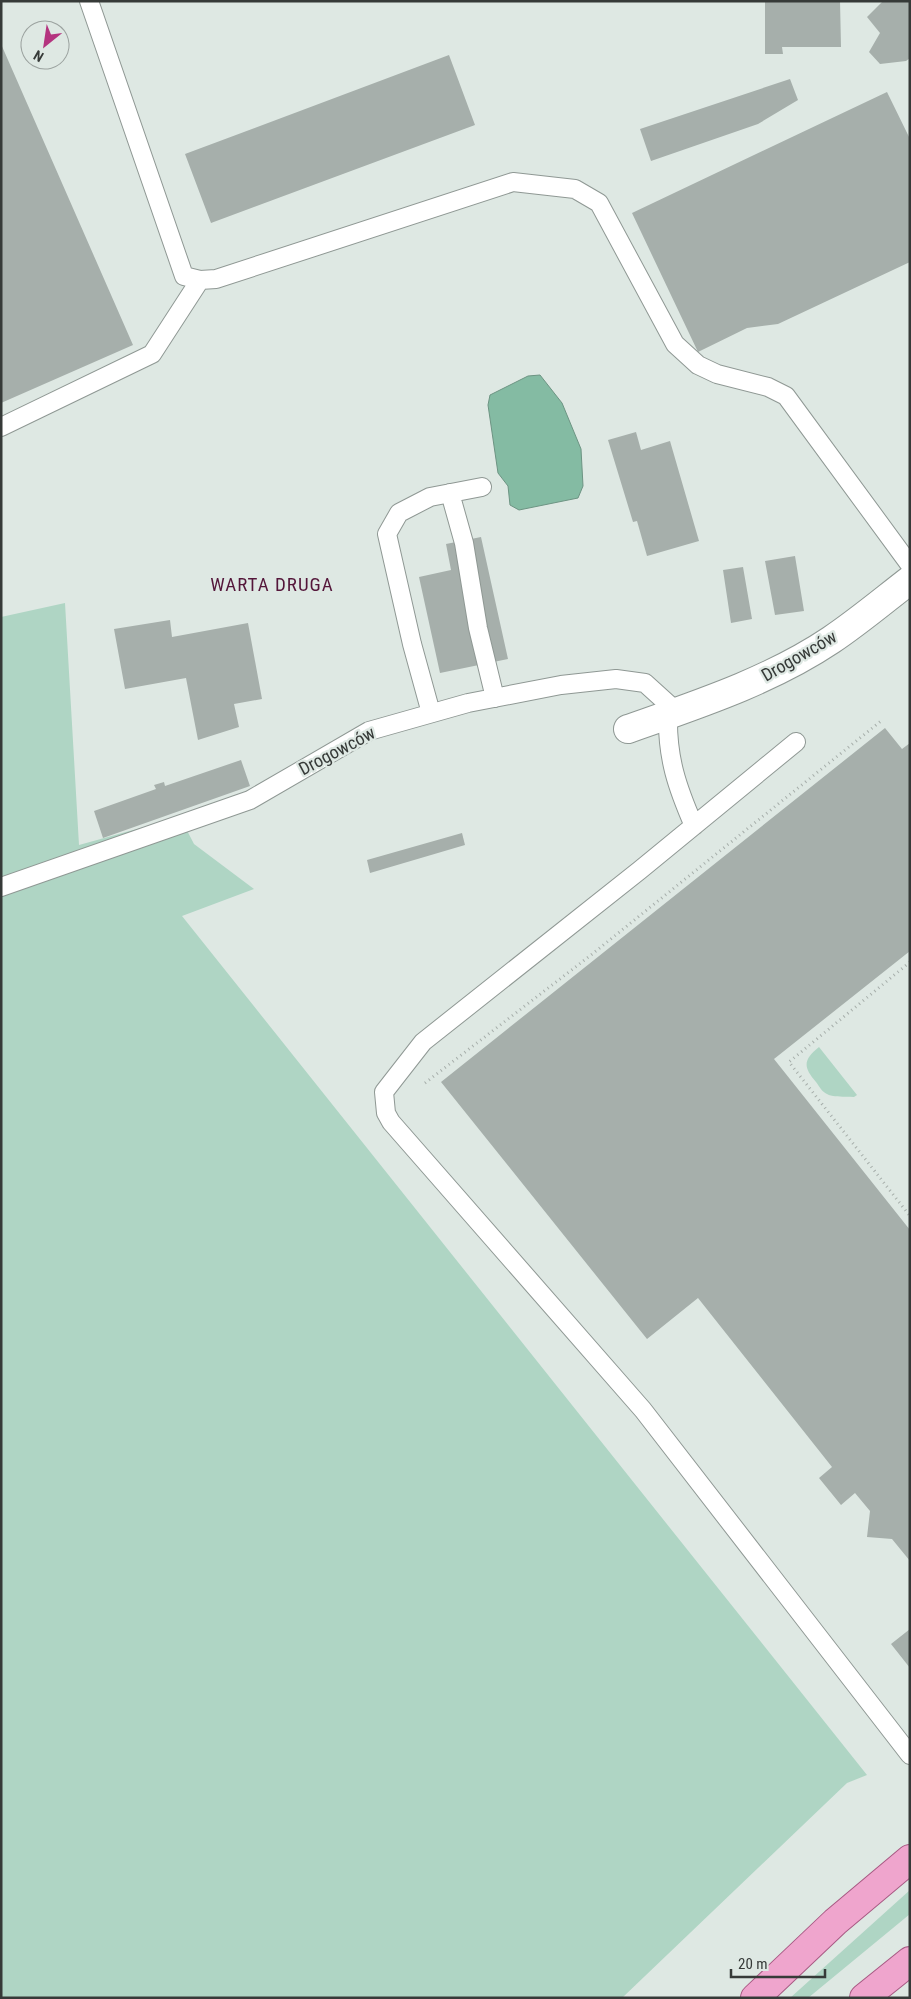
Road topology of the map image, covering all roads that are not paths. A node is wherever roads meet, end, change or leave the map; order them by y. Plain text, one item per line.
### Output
1 (89, 1) edge
2 (200, 280) junction
3 (1, 427) edge
4 (482, 487) dead end
5 (450, 493) junction
6 (910, 565) edge
7 (910, 580) edge
8 (495, 698) junction
9 (430, 713) junction
10 (673, 713) junction
11 (628, 729) dead end
12 (796, 742) dead end
13 (694, 826) junction
14 (1, 887) edge
15 (910, 1755) edge
16 (910, 1859) edge
17 (910, 1961) edge
18 (755, 1998) edge
19 (864, 1998) edge

1 - 2 lane
2 - 3 lane
2 - 6 lane
4 - 5 lane
5 - 8 lane
5 - 9 lane
7 - 10 street, Drogowców
8 - 9 lane, Drogowców
8 - 10 lane, Drogowców
9 - 14 lane, Drogowców
10 - 11 street, Drogowców
10 - 13 lane
12 - 13 lane
13 - 15 lane
16 - 18 main road
17 - 19 main road

